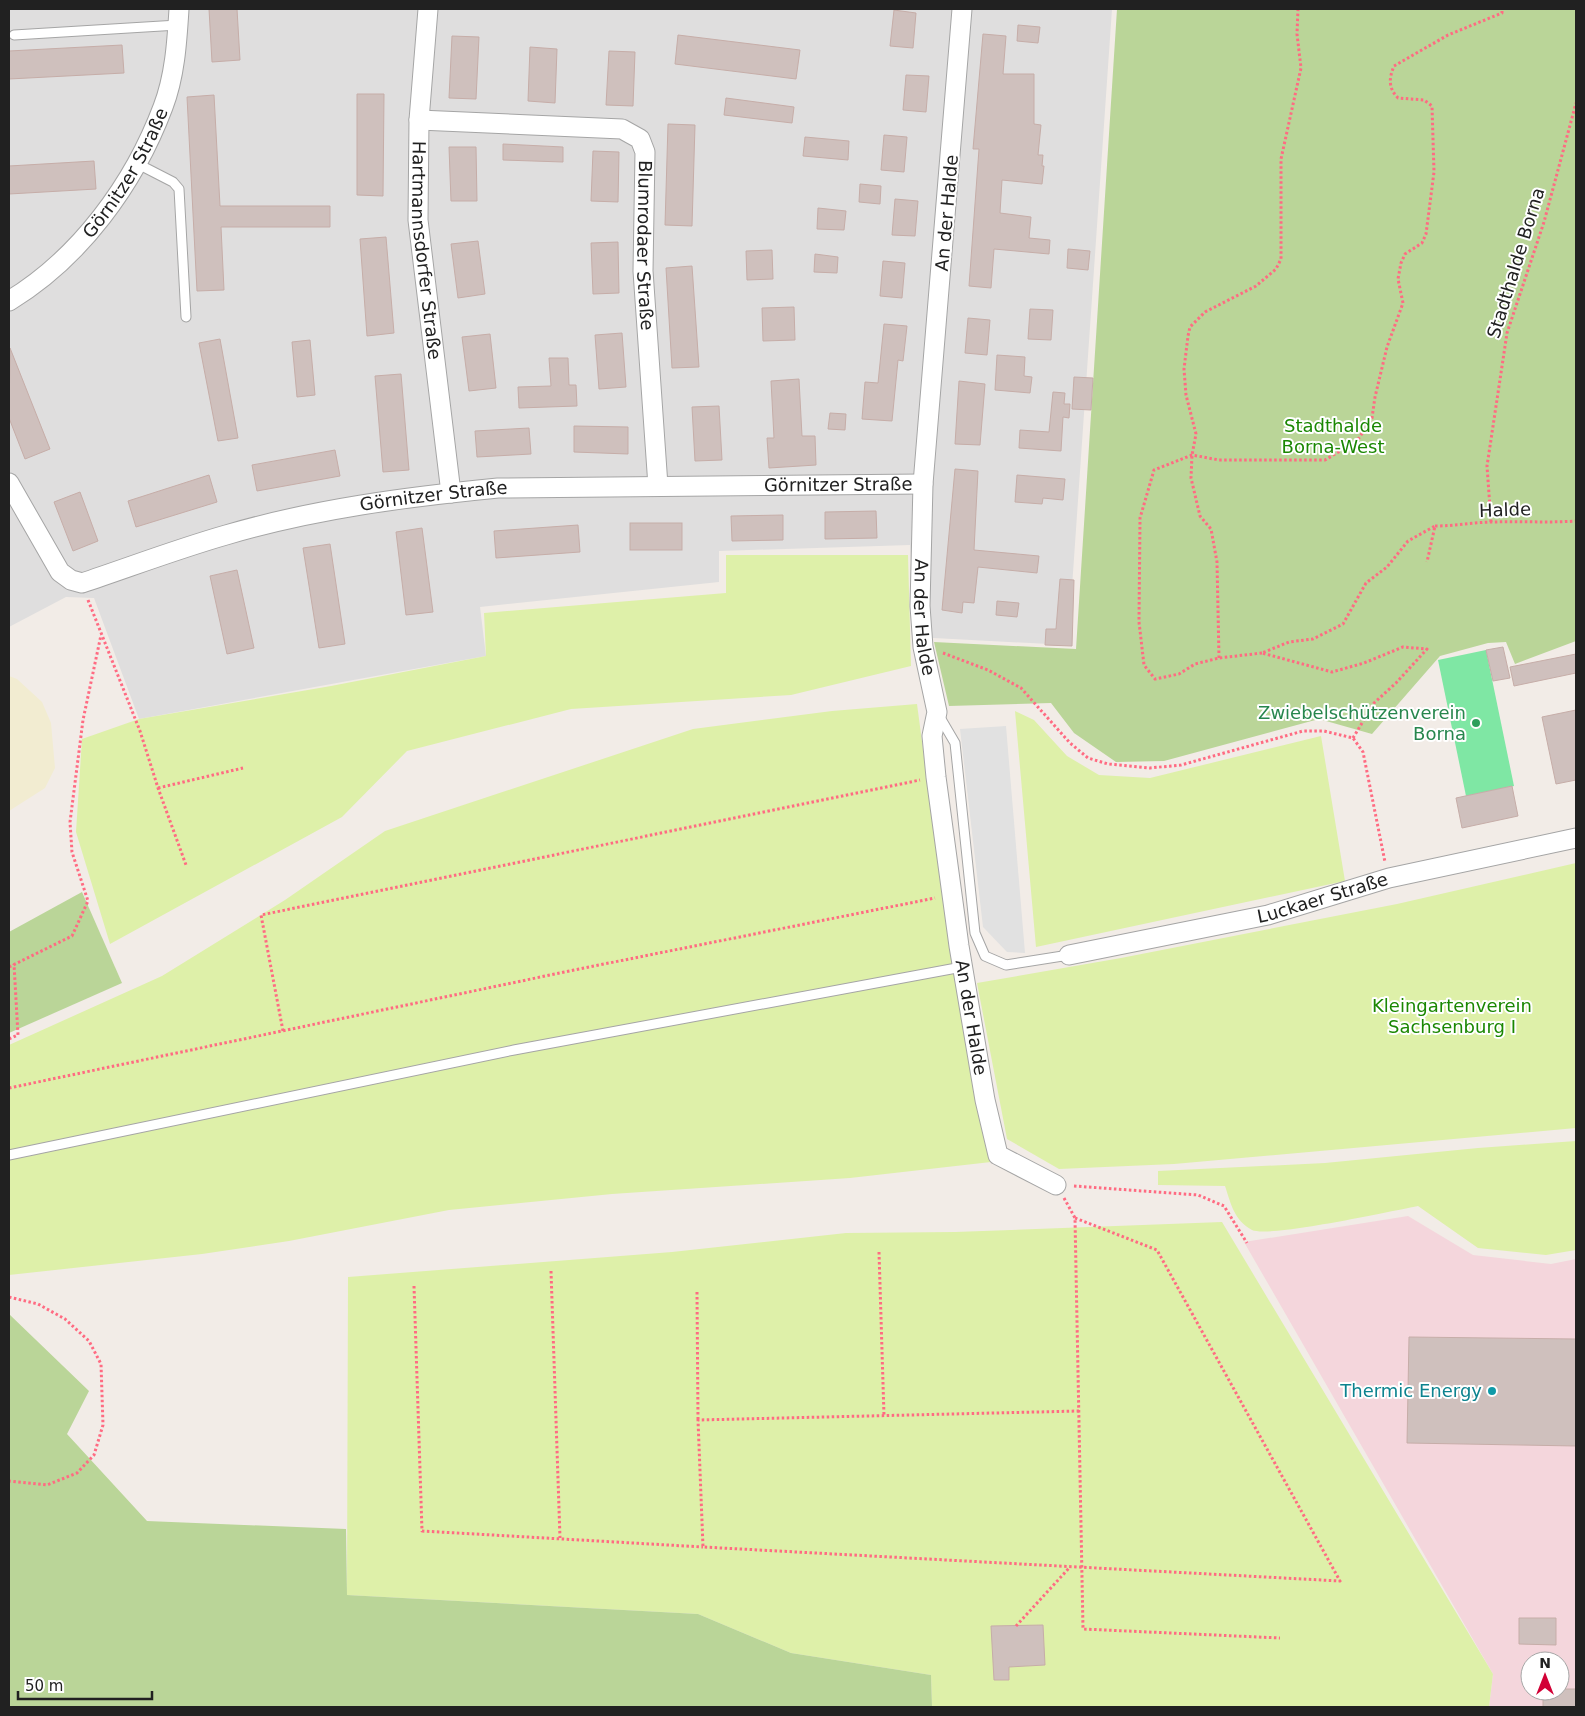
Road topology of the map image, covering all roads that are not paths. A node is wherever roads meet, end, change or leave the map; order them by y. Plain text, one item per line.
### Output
1 (428, 9) edge
2 (962, 9) edge
3 (179, 17) edge
4 (14, 35) dead end
5 (419, 120) junction
6 (136, 163) junction
7 (9, 301) edge
8 (186, 317) dead end
9 (9, 484) edge
10 (923, 484) junction
11 (658, 486) junction
12 (451, 493) junction
13 (937, 712) junction
14 (1576, 838) edge
15 (1069, 955) joint
16 (962, 967) junction
17 (9, 1155) edge
18 (1056, 1185) road end

1 - 5 street, Hartmannsdorfer Straße
2 - 10 street, An der Halde
3 - 4 lane
3 - 6 street, Görnitzer Straße
5 - 11 street, Blumrodaer Straße
5 - 12 street, Hartmannsdorfer Straße
6 - 7 street, Görnitzer Straße
6 - 8 lane
9 - 12 street, Görnitzer Straße
10 - 11 street, Görnitzer Straße
10 - 13 street, An der Halde
11 - 12 street, Görnitzer Straße
13 - 15 lane
13 - 16 street, An der Halde
14 - 15 street, Luckaer Straße
16 - 17 lane
16 - 18 street, An der Halde

